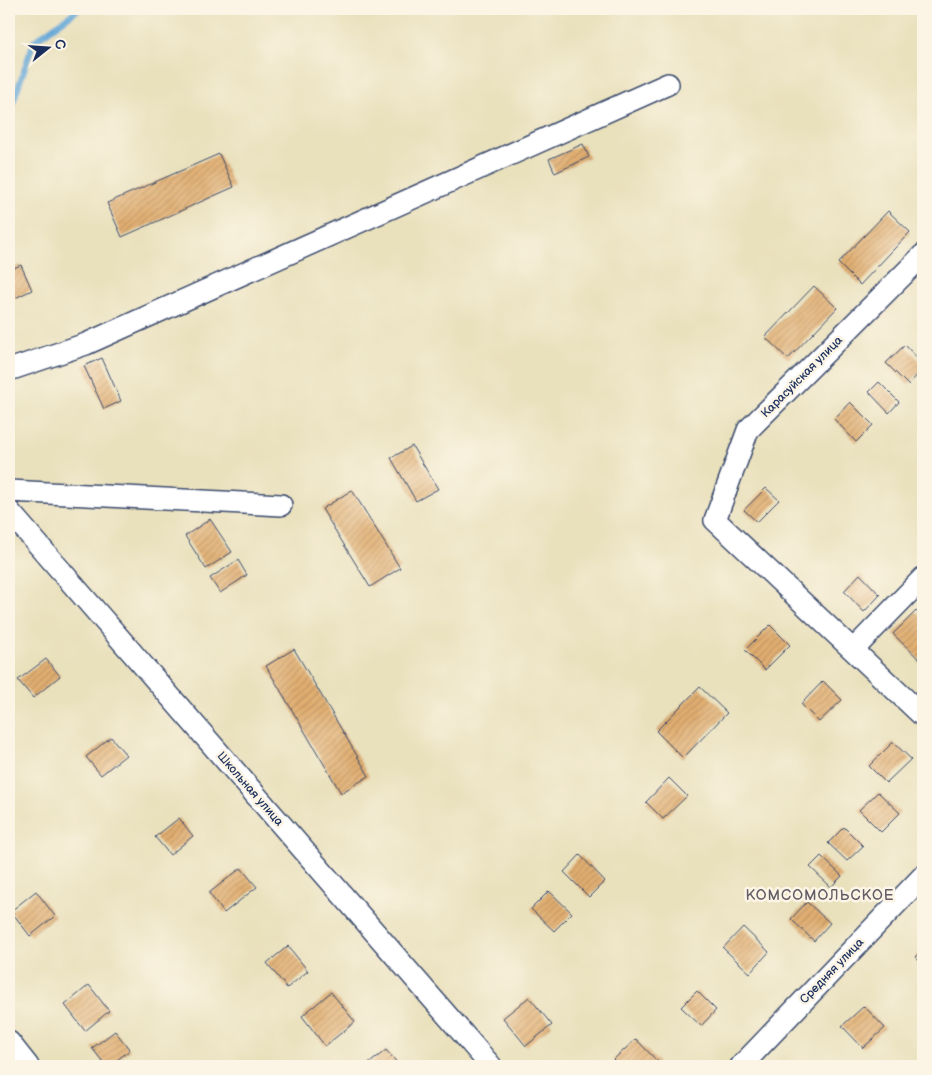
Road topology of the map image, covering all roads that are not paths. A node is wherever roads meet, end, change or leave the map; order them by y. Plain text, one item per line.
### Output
1 (668, 84) dead end
2 (923, 255) edge
3 (9, 370) edge
4 (9, 490) edge
5 (281, 505) dead end
6 (9, 511) edge
7 (923, 578) edge
8 (854, 650) junction
9 (923, 716) edge
10 (923, 876) edge
11 (9, 1042) edge
12 (28, 1066) edge
13 (491, 1066) edge
14 (741, 1066) edge

1 - 3 street
2 - 8 street, Карасуйская улица
4 - 5 street
6 - 13 street, Школьная улица
7 - 8 street
8 - 9 street
10 - 14 street, Средняя улица
11 - 12 street

